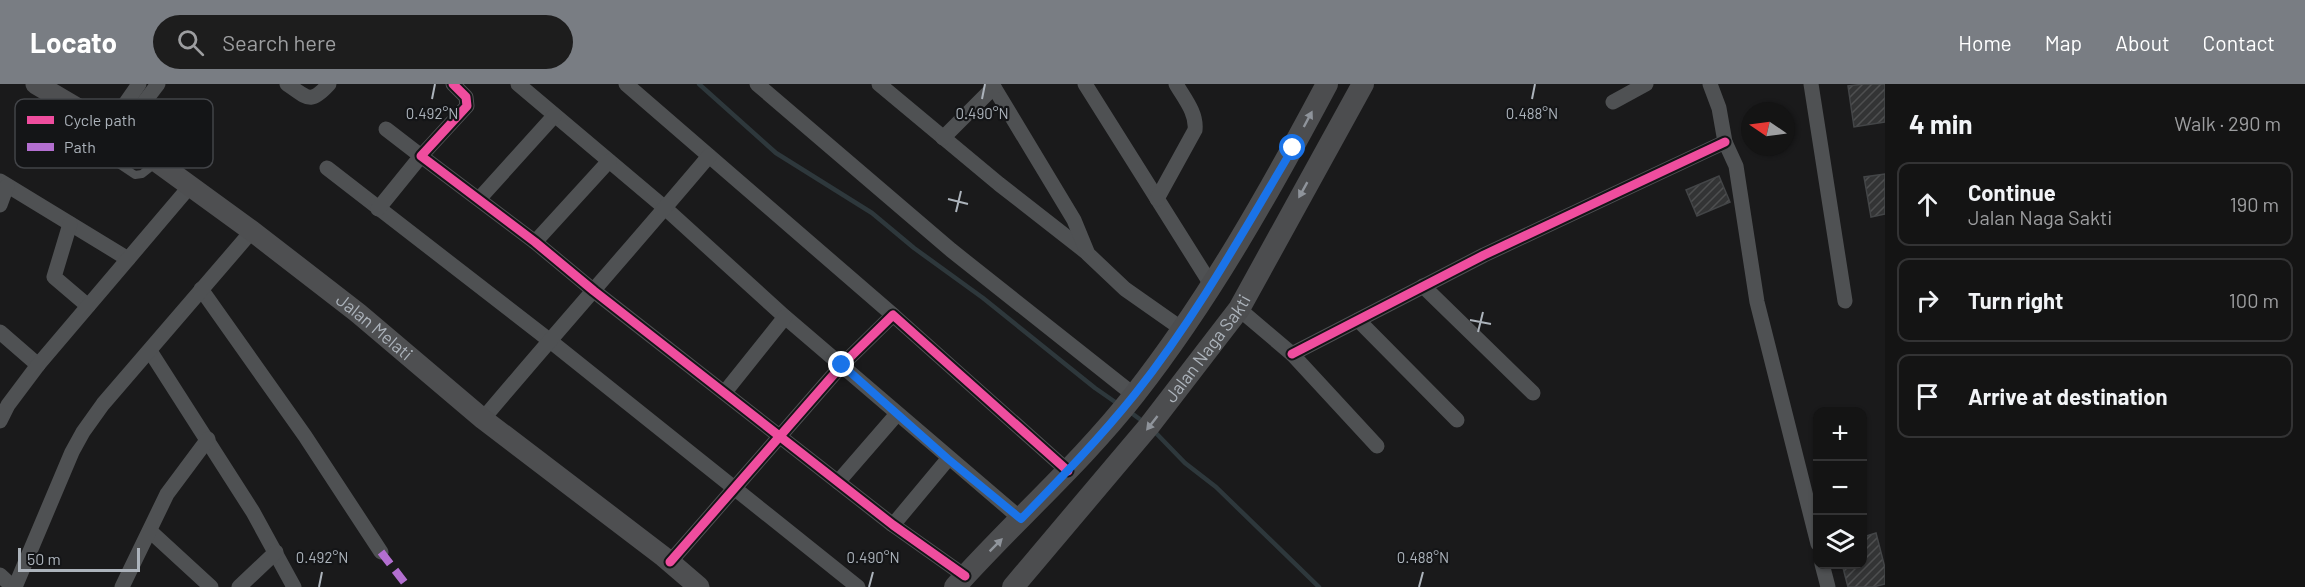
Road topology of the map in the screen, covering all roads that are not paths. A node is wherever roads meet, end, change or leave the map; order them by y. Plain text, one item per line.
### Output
1 (36, 84) edge
2 (139, 84) edge
3 (158, 84) edge
4 (287, 84) edge
5 (329, 84) edge
6 (453, 84) edge
7 (518, 84) edge
8 (626, 84) edge
9 (757, 84) edge
10 (879, 84) edge
11 (1085, 84) edge
12 (1176, 84) edge
13 (1327, 84) edge
14 (1363, 84) edge
15 (1646, 84) edge
16 (1710, 84) edge
17 (1811, 84) edge
18 (993, 85) edge
19 (61, 99) edge
20 (128, 99) edge
21 (140, 99) edge
22 (1613, 102) dead end
23 (554, 116) junction
24 (386, 129) dead end
25 (943, 138) junction
26 (1725, 142) junction
27 (421, 156) junction
28 (710, 156) junction
29 (609, 161) junction
30 (124, 168) edge
31 (150, 168) edge
32 (166, 168) edge
33 (327, 168) dead end
34 (4, 183) edge
35 (191, 185) junction
36 (479, 199) junction
37 (1157, 199) junction
38 (0, 205) edge
39 (665, 208) junction
40 (378, 209) junction
41 (70, 224) junction
42 (252, 231) junction
43 (535, 242) junction
44 (1088, 254) junction
45 (128, 259) junction
46 (1212, 285) junction
47 (1423, 286) junction
48 (201, 289) junction
49 (594, 291) junction
50 (1845, 301) dead end
51 (88, 306) junction
52 (1239, 309) junction
53 (893, 315) junction
54 (785, 317) junction
55 (1358, 320) junction
56 (1182, 329) junction
57 (0, 332) edge
58 (549, 340) junction
59 (150, 351) junction
60 (1292, 354) junction
61 (38, 365) junction
62 (842, 365) junction
63 (725, 392) junction
64 (1533, 393) dead end
65 (1134, 395) junction
66 (897, 414) junction
67 (483, 419) junction
68 (1458, 420) dead end
69 (0, 422) edge
70 (779, 435) junction
71 (208, 439) junction
72 (1377, 446) dead end
73 (948, 459) junction
74 (1068, 471) junction
75 (838, 482) junction
76 (734, 489) junction
77 (1021, 519) junction
78 (1813, 524) edge
79 (893, 525) junction
80 (150, 531) junction
81 (276, 552) junction
82 (381, 552) dead end
83 (670, 562) junction
84 (1823, 569) edge
85 (0, 575) edge
86 (960, 582) edge
87 (694, 586) edge
88 (14, 587) edge
89 (122, 587) edge
90 (211, 587) edge
91 (239, 587) edge
92 (294, 587) edge
93 (858, 587) edge
94 (1013, 587) edge
95 (1828, 587) edge

1 - 19 main road, Jalan Melati
2 - 20 street
3 - 21 street
4 - 5 street
6 - 27 street
7 - 23 street
8 - 28 street
9 - 65 street
10 - 25 street
11 - 37 street
12 - 37 street
46 -> 13 main road, Jalan Naga Sakti
14 -> 52 main road, Jalan Naga Sakti
15 - 22 street
16 - 26 street
17 - 50 street
18 - 25 street
18 - 44 street
23 - 29 street
23 - 36 street
24 - 27 street
25 - 44 street
26 - 47 street
26 - 78 street
27 - 36 street
27 - 40 street
28 - 39 street
28 - 53 street
29 - 39 street
29 - 43 street
30 - 31 lane
32 - 35 main road, Jalan Melati
33 - 40 street
34 - 38 street
34 - 41 street
35 - 42 main road, Jalan Melati
35 - 45 street
36 - 43 street
37 - 46 street
39 - 49 street
39 - 54 street
40 - 58 street
41 - 45 street
41 - 51 street
42 - 48 street
42 - 67 main road, Jalan Melati
43 - 49 street
44 - 56 street
45 - 51 street
46 - 56 main road, Jalan Naga Sakti
47 - 55 street
47 - 64 street
48 - 59 street
48 - 82 street
49 - 58 street
49 - 63 street
51 - 61 street
52 - 60 street
52 -> 94 main road, Jalan Naga Sakti
53 - 62 street
53 - 74 street
54 - 62 street
54 - 63 street
55 - 60 street
55 - 68 street
56 - 65 main road, Jalan Naga Sakti
57 - 61 street
58 - 67 street
58 - 76 street
59 - 71 street
59 - 88 street
60 - 72 street
61 - 69 street
62 - 66 street
62 - 70 street
63 - 70 street
65 - 74 main road, Jalan Naga Sakti
66 - 73 street
66 - 75 street
67 - 83 main road, Jalan Melati
70 - 75 street
70 - 76 street
71 - 80 street
71 - 81 street
73 - 77 street
73 - 79 street
74 - 77 main road, Jalan Naga Sakti
75 - 79 street
76 - 83 street
76 - 93 street
86 -> 77 main road, Jalan Naga Sakti
79 - 86 street
80 - 89 street
80 - 90 street
81 - 91 street
81 - 92 street
83 - 87 main road, Jalan Melati
84 - 95 street
85 - 88 street

